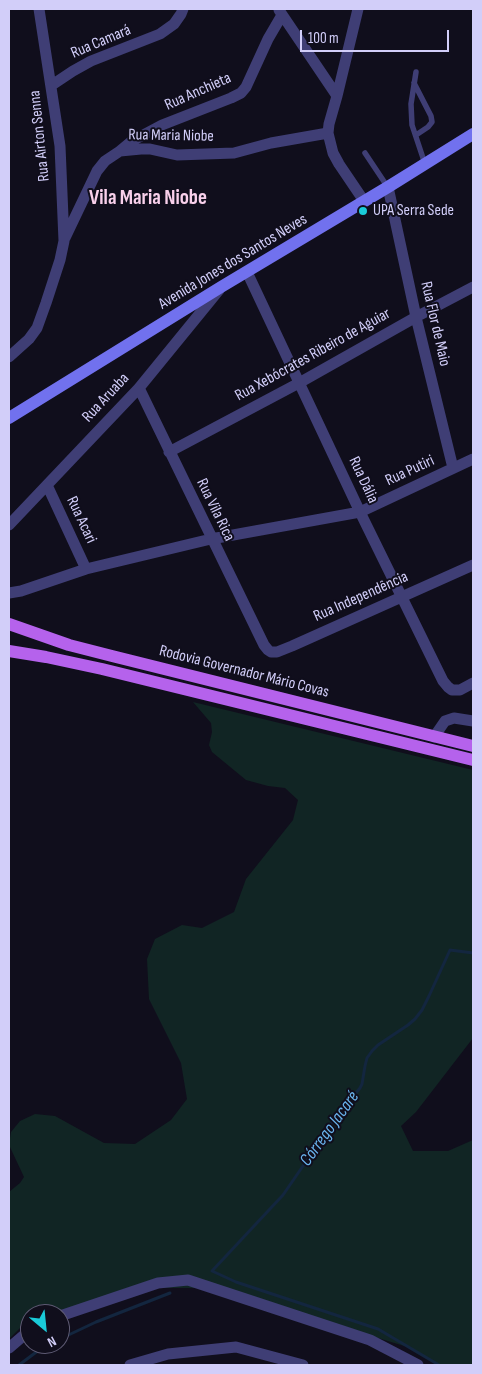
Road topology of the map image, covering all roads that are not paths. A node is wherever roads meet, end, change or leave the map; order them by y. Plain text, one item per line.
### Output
1 (39, 9) edge
2 (183, 9) edge
3 (358, 9) edge
4 (280, 12) edge
5 (416, 72) dead end
6 (414, 83) junction
7 (52, 85) junction
8 (337, 96) junction
9 (328, 133) junction
10 (473, 134) edge
11 (416, 136) junction
12 (120, 151) junction
13 (365, 153) dead end
14 (425, 164) junction
15 (388, 187) junction
16 (364, 201) junction
17 (64, 241) junction
18 (247, 272) junction
19 (221, 287) junction
20 (473, 287) edge
21 (416, 317) junction
22 (9, 357) edge
23 (299, 383) junction
24 (139, 388) junction
25 (9, 418) edge
26 (169, 452) junction
27 (473, 459) edge
28 (453, 468) junction
29 (47, 485) junction
30 (360, 512) junction
31 (9, 525) edge
32 (211, 539) junction
33 (473, 565) edge
34 (86, 569) junction
35 (9, 593) edge
36 (402, 596) junction
37 (9, 624) edge
38 (264, 645) joint
39 (9, 651) edge
40 (473, 683) edge
41 (473, 721) edge
42 (434, 737) junction
43 (473, 746) edge
44 (473, 760) edge
45 (70, 1313) edge
46 (20, 1339) edge
47 (9, 1348) edge
48 (130, 1365) edge
49 (303, 1365) edge
50 (418, 1365) edge

1 - 7 street, Rua Airton Senna
2 - 7 street, Rua Camará
3 - 8 street
4 - 8 street
4 - 12 street, Rua Anchieta
5 - 6 lane
6 - 11 lane
6 - 11 lane
7 - 17 street, Rua Airton Senna
8 - 9 street
9 - 12 street, Rua Maria Niobe
9 - 16 street
10 - 14 street, Avenida Jones dos Santos Neves
11 - 14 lane
12 - 17 street, Rua Maria Niobe
13 - 15 lane
14 - 15 street, Avenida Jones dos Santos Neves
15 - 16 street, Avenida Jones dos Santos Neves
15 - 21 street, Rua Flor de Maio
16 - 18 street, Avenida Jones dos Santos Neves
17 - 22 street, Rua Airton Senna
18 - 19 street, Avenida Jones dos Santos Neves
18 - 23 street, Rua Dália
19 - 24 street, Rua Aruaba
19 - 25 street, Avenida Jones dos Santos Neves
20 - 21 street, Rua Xebócrates Ribeiro de Aguiar
21 - 23 street, Rua Xebócrates Ribeiro de Aguiar
21 - 28 street, Rua Flor de Maio
23 - 26 street, Rua Xebócrates Ribeiro de Aguiar
23 - 30 street, Rua Dália
24 - 26 street, Rua Vila Rica
24 - 29 street, Rua Aruaba
26 - 32 street, Rua Vila Rica
27 - 28 street, Rua Putiri
28 - 30 street, Rua Putiri
29 - 31 street, Rua Aruaba
29 - 34 street, Rua Acari
30 - 32 street, Rua Putiri
30 - 36 street, Rua Dália
32 - 34 street, Rua Putiri
32 - 38 street, Rua Vila Rica
33 - 36 street, Rua Independência
34 - 35 street, Rua Putiri
36 - 38 street, Rua Independência
36 - 40 street, Rua Dália
37 - 42 main road, Rodovia Governador Mário Covas
39 - 44 main road, Rodovia Governador Mário Covas
41 - 42 street
42 - 43 main road, Rodovia Governador Mário Covas
45 - 50 street
46 - 47 street
48 - 49 street

